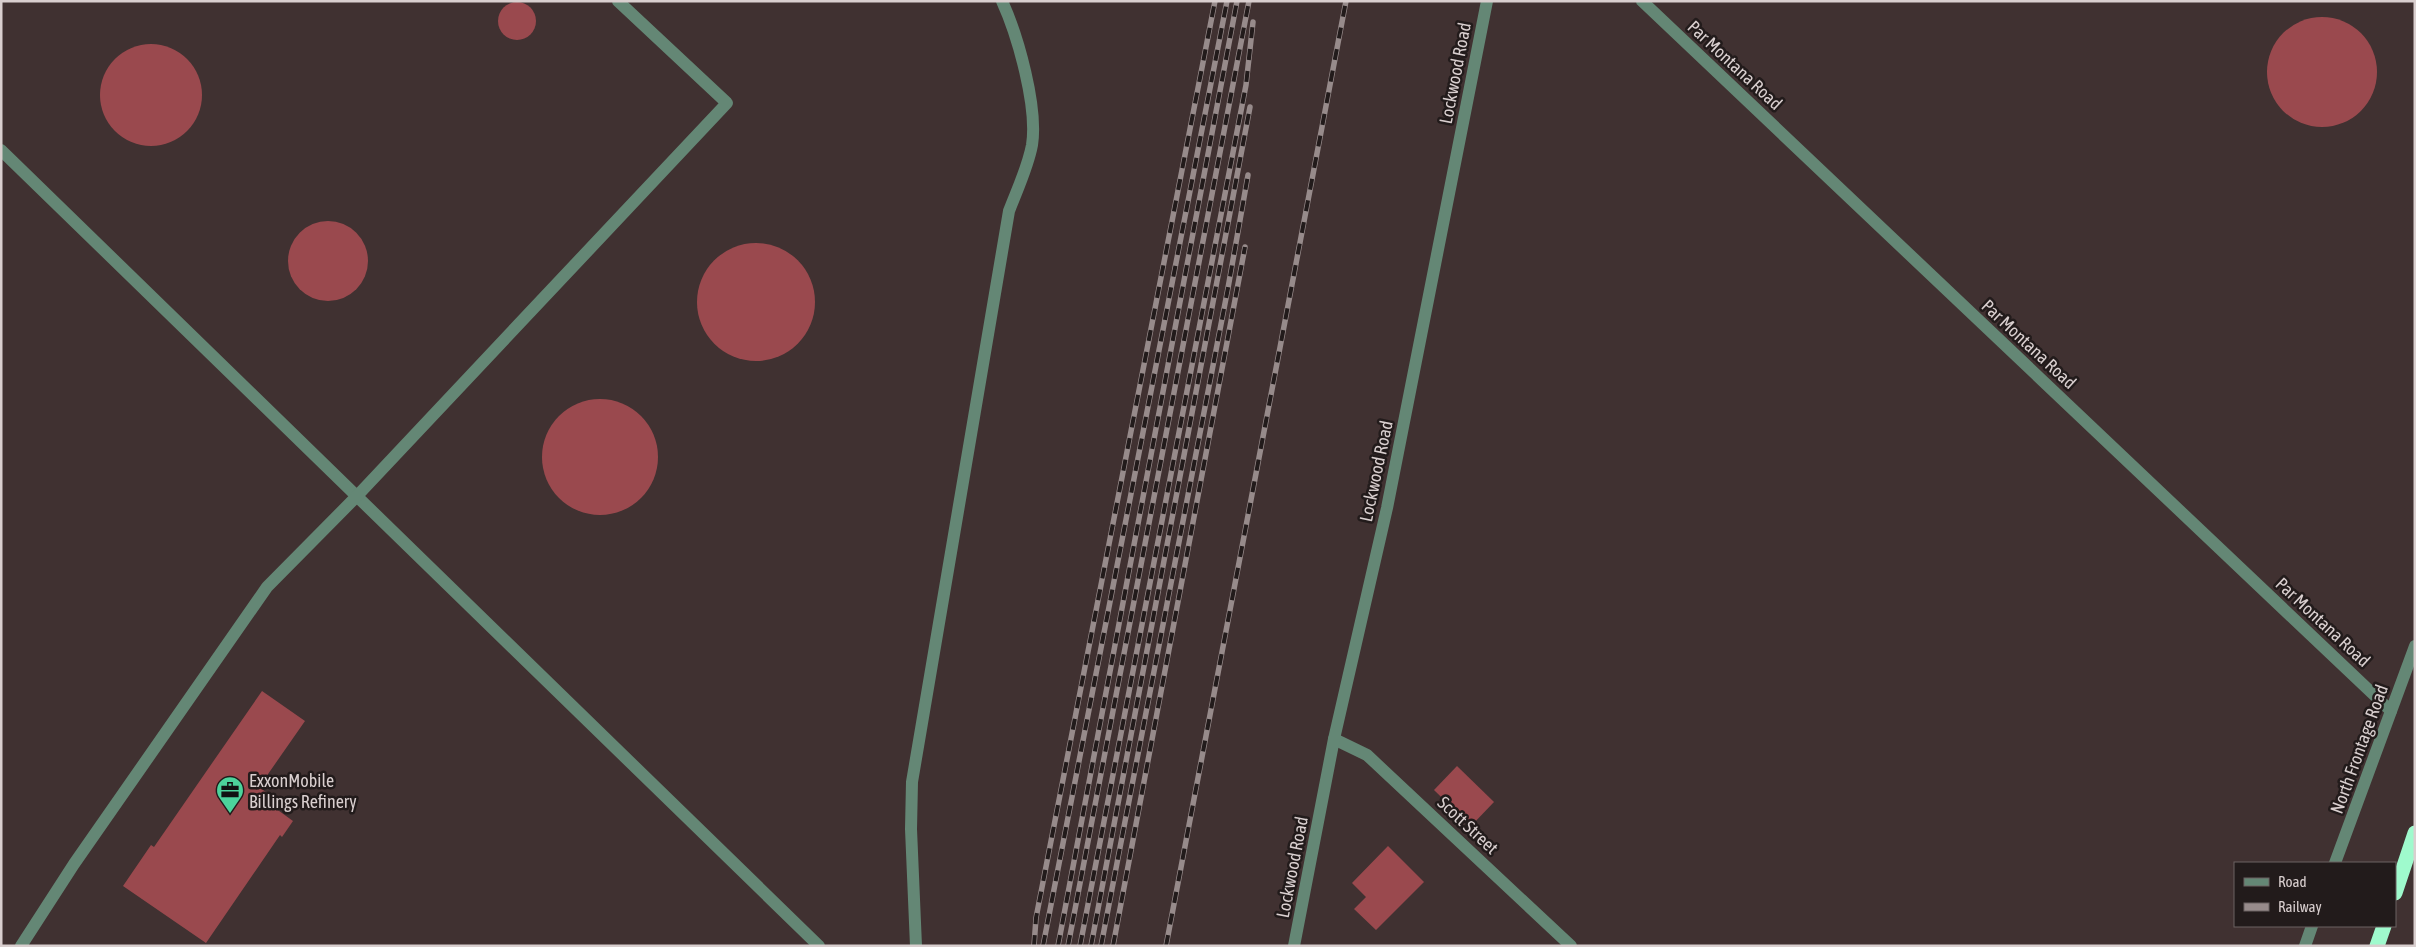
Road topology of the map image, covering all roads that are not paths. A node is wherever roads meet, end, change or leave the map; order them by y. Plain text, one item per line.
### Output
1 (618, 1) edge
2 (1002, 1) edge
3 (1487, 1) edge
4 (1642, 1) edge
5 (1, 150) edge
6 (357, 496) junction
7 (2415, 646) edge
8 (2391, 711) junction
9 (1334, 739) junction
10 (2415, 832) edge
11 (2335, 862) edge
12 (2396, 890) edge
13 (2312, 927) edge
14 (2384, 927) edge
15 (21, 946) edge
16 (819, 946) edge
17 (916, 946) edge
18 (1294, 946) edge
19 (1571, 946) edge
20 (2304, 946) edge
21 (2377, 946) edge

1 - 6 street
2 - 17 street
3 - 9 street, Lockwood Road
4 - 8 street, Par Montana Road
5 - 6 street
6 - 15 street
6 - 16 street
7 - 8 street, North Frontage Road
8 - 11 street, North Frontage Road
9 - 18 street, Lockwood Road
9 - 19 street, Scott Street
10 - 12 highway
13 - 20 street
14 - 21 highway

